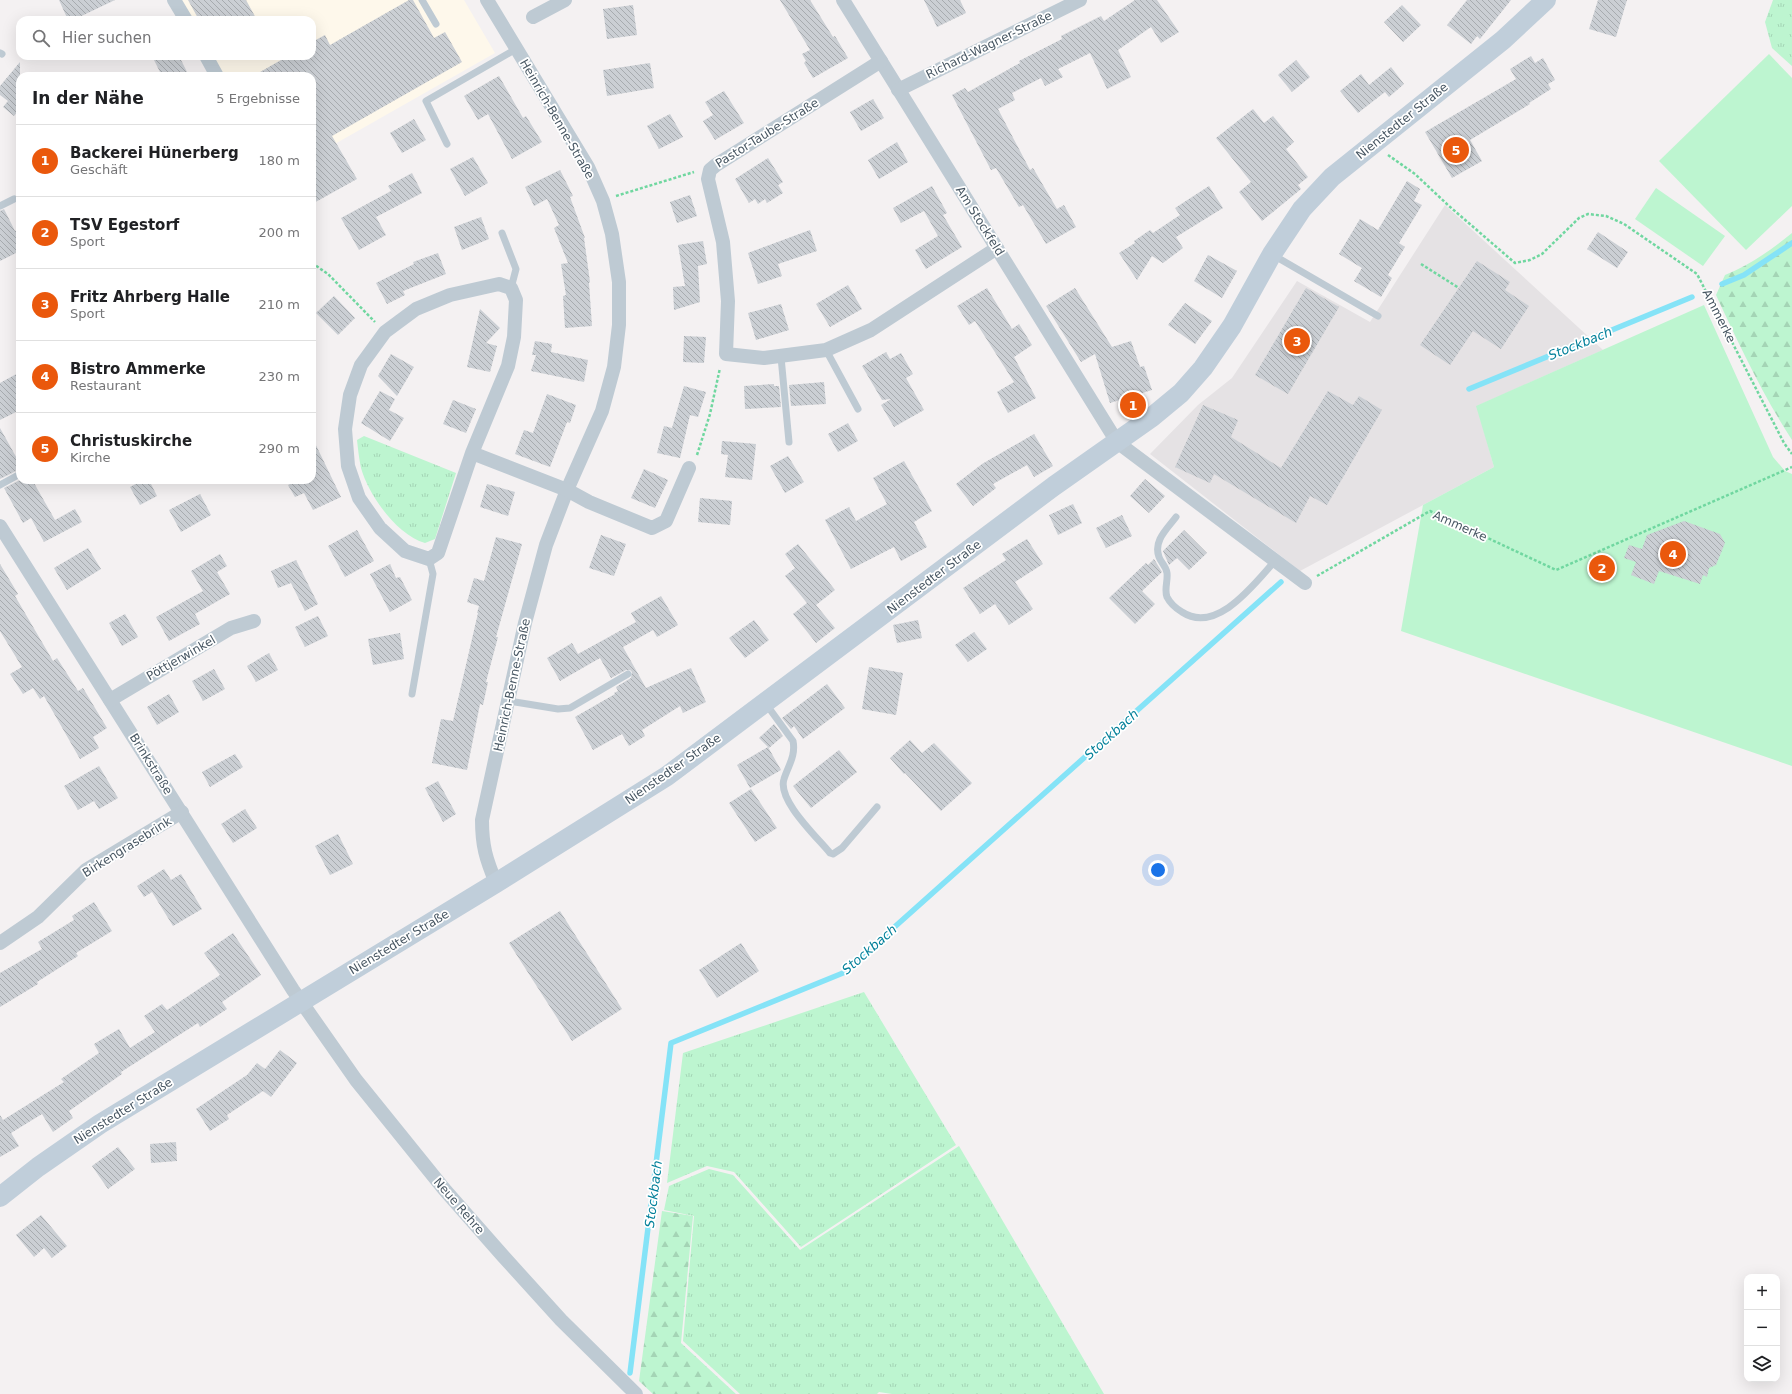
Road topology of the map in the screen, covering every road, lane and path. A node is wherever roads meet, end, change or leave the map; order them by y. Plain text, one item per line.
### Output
1 (174, 0) edge
2 (422, 0) edge
3 (487, 0) edge
4 (565, 0) edge
5 (843, 0) edge
6 (1080, 0) edge
7 (1546, 0) edge
8 (184, 16) edge
9 (533, 17) dead end
10 (436, 24) dead end
11 (516, 49) junction
12 (208, 60) edge
13 (881, 61) junction
14 (215, 72) edge
15 (898, 90) junction
16 (447, 144) dead end
17 (1373, 144) junction
18 (710, 170) junction
19 (14, 199) dead end
20 (603, 201) junction
21 (0, 206) edge
22 (502, 233) dead end
23 (996, 248) junction
24 (1272, 254) junction
25 (1421, 264) dead end
26 (316, 266) edge
27 (511, 288) junction
28 (1459, 288) dead end
29 (1378, 316) dead end
30 (385, 332) junction
31 (826, 350) junction
32 (726, 354) junction
33 (781, 357) junction
34 (858, 409) dead end
35 (789, 442) dead end
36 (1117, 442) junction
37 (472, 453) junction
38 (1792, 454) edge
39 (1792, 467) edge
40 (689, 468) joint
41 (16, 476) edge
42 (0, 485) edge
43 (568, 490) junction
44 (1176, 517) dead end
45 (0, 526) edge
46 (429, 559) junction
47 (1275, 561) junction
48 (1305, 583) joint
49 (254, 621) dead end
50 (628, 674) dead end
51 (412, 694) dead end
52 (110, 700) junction
53 (509, 701) junction
54 (766, 704) junction
55 (877, 807) dead end
56 (182, 812) junction
57 (496, 883) junction
58 (0, 943) edge
59 (301, 1002) junction
60 (0, 1197) edge
61 (636, 1394) edge

1 - 8 street
2 - 10 lane
3 - 11 street, Heinrich-Benne-Straße
4 - 9 street
5 - 13 street, Am Stockfeld
6 - 15 street, Richard-Wagner-Straße
7 - 17 main road, Nienstedter Straße
11 - 16 lane, Heinrich-Benne-Straße
11 - 20 street, Heinrich-Benne-Straße
12 - 14 street
13 - 15 street, Am Stockfeld
13 - 18 street, Pastor-Taube-Straße
15 - 23 street, Am Stockfeld
17 - 24 main road, Nienstedter Straße
17 - 38 path, Ammerke
18 - 20 path
18 - 32 street, Pastor-Taube-Straße
19 - 21 lane
20 - 43 street, Heinrich-Benne-Straße
22 - 27 lane
23 - 31 street
23 - 36 street, Am Stockfeld
24 - 29 lane
24 - 36 main road, Nienstedter Straße
25 - 28 path
26 - 30 path
27 - 30 street
27 - 37 street
30 - 46 street
31 - 33 street
31 - 34 lane
32 - 33 street
32 - 40 path
33 - 35 lane
36 - 47 street
36 - 54 main road, Nienstedter Straße
37 - 43 street
37 - 46 street
39 - 48 path, Ammerke
40 - 43 street
41 - 42 lane
43 - 53 street, Heinrich-Benne-Straße
44 - 47 lane
45 - 52 street, Brinkstraße
46 - 51 lane
47 - 48 street
49 - 52 street, Pöttjerwinkel
50 - 53 lane
52 - 56 street, Brinkstraße
53 - 57 street, Heinrich-Benne-Straße
54 - 55 lane
54 - 57 main road, Nienstedter Straße
56 - 58 street, Birkengrasebrink
56 - 59 street, Brinkstraße
57 - 59 main road, Nienstedter Straße
59 - 60 main road, Nienstedter Straße
59 - 61 street, Neue Rehre

